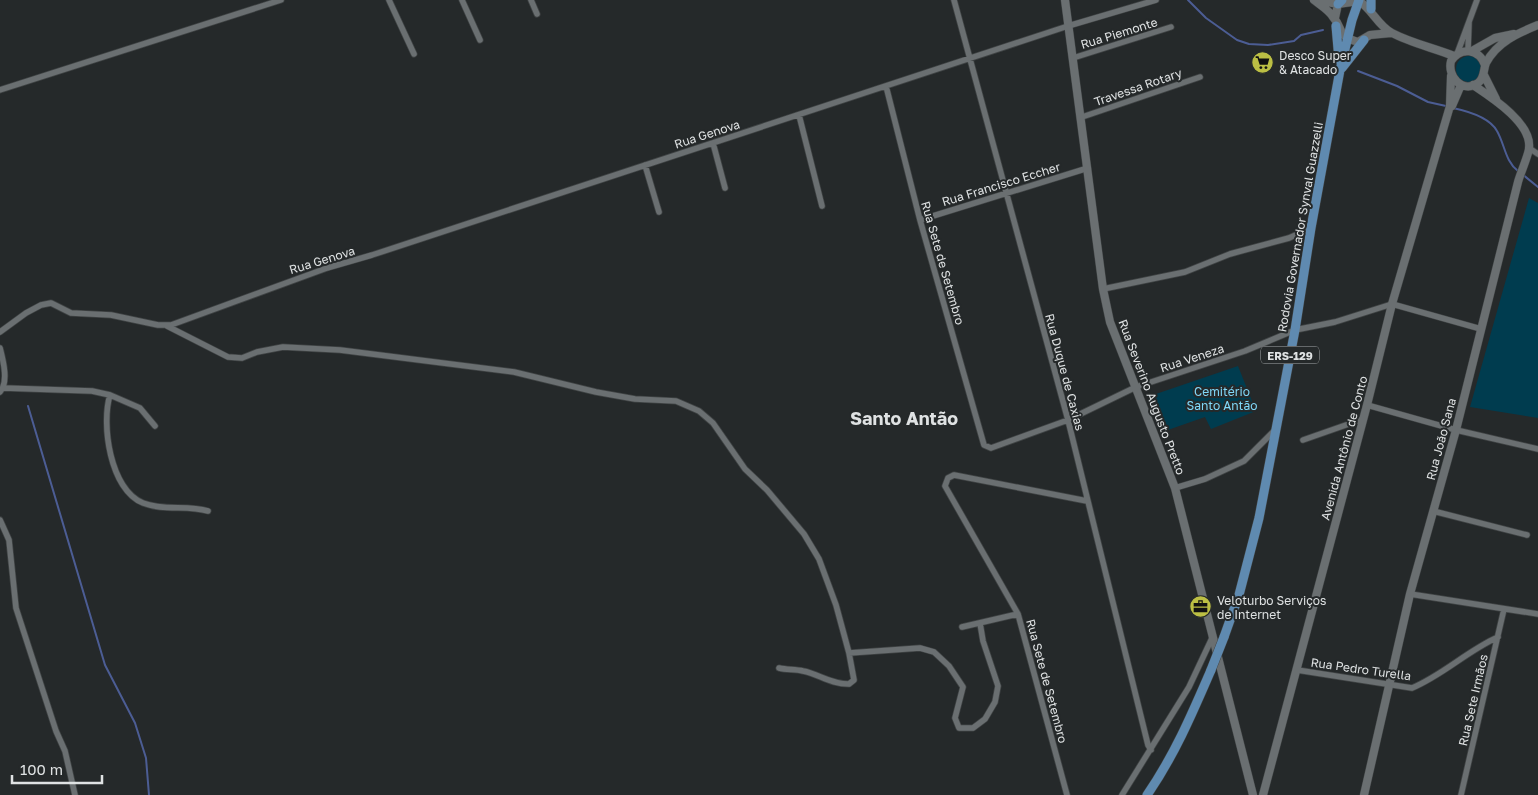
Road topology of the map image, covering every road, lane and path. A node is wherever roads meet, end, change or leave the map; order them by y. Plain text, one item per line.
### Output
1 (281, 0) edge
2 (389, 0) edge
3 (462, 0) edge
4 (531, 0) edge
5 (954, 0) edge
6 (1065, 0) edge
7 (1156, 0) edge
8 (1315, 0) edge
9 (1476, 0) edge
10 (1350, 1) edge
11 (1372, 8) edge
12 (537, 14) dead end
13 (1469, 18) junction
14 (1336, 22) junction
15 (1538, 25) edge
16 (1068, 26) junction
17 (1171, 27) dead end
18 (1391, 32) junction
19 (1518, 33) junction
20 (1367, 37) junction
21 (1347, 39) junction
22 (480, 40) dead end
23 (1470, 51) junction
24 (414, 54) dead end
25 (1456, 55) junction
26 (970, 58) junction
27 (1073, 58) junction
28 (1485, 65) junction
29 (1340, 70) junction
30 (1484, 75) junction
31 (1452, 76) junction
32 (1200, 77) dead end
33 (1462, 85) junction
34 (1473, 85) junction
35 (886, 86) junction
36 (0, 90) edge
37 (1497, 101) junction
38 (1451, 104) junction
39 (799, 115) junction
40 (1082, 117) junction
41 (712, 143) junction
42 (1530, 148) junction
43 (1538, 154) edge
44 (645, 165) junction
45 (1088, 168) junction
46 (725, 188) dead end
47 (1006, 192) junction
48 (822, 206) dead end
49 (659, 212) dead end
50 (920, 220) junction
51 (1311, 228) junction
52 (1102, 289) junction
53 (1392, 304) junction
54 (166, 326) junction
55 (1481, 329) junction
56 (1295, 330) junction
57 (0, 332) edge
58 (0, 348) edge
59 (1136, 387) junction
60 (2, 390) edge
61 (110, 395) junction
62 (1368, 405) junction
63 (1363, 419) junction
64 (1068, 420) junction
65 (155, 426) dead end
66 (1456, 430) junction
67 (1274, 431) junction
68 (1303, 440) dead end
69 (984, 446) joint
70 (1538, 449) edge
71 (1175, 488) junction
72 (1087, 501) junction
73 (1433, 511) junction
74 (208, 512) dead end
75 (0, 520) edge
76 (1527, 535) dead end
77 (1410, 594) junction
78 (1504, 609) junction
79 (1018, 614) junction
80 (1538, 614) edge
81 (980, 623) junction
82 (962, 627) dead end
83 (1213, 636) junction
84 (1498, 637) junction
85 (850, 653) junction
86 (779, 668) dead end
87 (1297, 670) junction
88 (1390, 683) junction
89 (1152, 750) junction
90 (75, 795) edge
91 (1067, 795) edge
92 (1122, 795) edge
93 (1146, 795) edge
94 (1253, 795) edge
95 (1263, 795) edge
96 (1364, 795) edge
97 (1461, 795) edge

1 - 36 street
2 - 24 street
3 - 22 street
4 - 12 street
5 - 26 street, Rua Duque de Caxias
6 - 16 street, Rua Severino Augusto Pretto
7 - 16 street, Rua Genova
8 - 10 street
8 - 14 street
9 - 13 street
10 - 11 street
10 - 14 street
10 - 21 main road, Rodovia Governador Synval Guazzelli / ERS-129
11 - 18 street
11 - 20 street
13 - 23 street
13 - 25 street
14 - 21 street
14 - 29 main road
15 - 19 street
16 - 26 street, Rua Genova
16 - 27 street, Rua Severino Augusto Pretto
17 - 27 street, Rua Piemonte
18 - 20 street
18 - 25 street
19 - 23 street
19 - 28 street
20 - 21 street
20 - 29 main road
21 - 29 main road, Rodovia Governador Synval Guazzelli / ERS-129
23 - 25 street
23 - 28 street
25 - 31 street
26 - 35 street, Rua Genova
26 - 47 street, Rua Duque de Caxias
27 - 40 street, Rua Severino Augusto Pretto
28 - 30 street
29 - 51 main road, Rodovia Governador Synval Guazzelli / ERS-129
30 - 34 street
30 - 37 street
31 - 33 street
31 - 38 street, Avenida Antônio de Conto
32 - 40 street, Travessa Rotary
33 - 34 street
33 - 38 street, Avenida Antônio de Conto
34 - 37 street
35 - 39 street, Rua Genova
35 - 50 street, Rua Sete de Setembro
37 - 42 street
38 - 53 street, Avenida Antônio de Conto
39 - 41 street, Rua Genova
39 - 48 street
40 - 45 street, Rua Severino Augusto Pretto
41 - 44 street, Rua Genova
41 - 46 street
42 - 43 street
42 - 55 street, Rua João Sana
44 - 49 street
44 - 54 street, Rua Genova
45 - 47 street, Rua Francisco Eccher
45 - 52 street, Rua Severino Augusto Pretto
47 - 50 street, Rua Francisco Eccher
47 - 64 street, Rua Duque de Caxias
50 - 69 street, Rua Sete de Setembro
51 - 52 street
51 - 56 main road, Rodovia Governador Synval Guazzelli / ERS-129
52 - 59 street, Rua Severino Augusto Pretto
53 - 55 street
53 - 56 street, Rua Veneza
53 - 62 street, Avenida Antônio de Conto
54 - 57 street
54 - 85 street
55 - 66 street, Rua João Sana
56 - 59 street, Rua Veneza
56 - 67 main road, Rodovia Governador Synval Guazzelli / ERS-129
58 - 60 street
59 - 64 street, Rua Veneza
59 - 71 street, Rua Severino Augusto Pretto
60 - 61 street
61 - 65 street
61 - 74 street
62 - 63 street, Avenida Antônio de Conto
62 - 66 street
63 - 68 street
63 - 87 street, Avenida Antônio de Conto
64 - 69 street, Rua Veneza
64 - 72 street, Rua Duque de Caxias
66 - 70 street
66 - 73 street, Rua João Sana
67 - 71 street
67 - 93 main road, Rodovia Governador Synval Guazzelli / ERS-129, bridge
71 - 83 street, Rua Severino Augusto Pretto
72 - 79 street, Rua Sete de Setembro
72 - 89 street, Rua Duque de Caxias
73 - 76 street
73 - 77 street, Rua João Sana
75 - 90 street
77 - 78 street
77 - 88 street, Rua João Sana
78 - 80 street
78 - 84 street, Rua Sete Irmãos
79 - 81 street
79 - 91 street, Rua Sete de Setembro
81 - 82 street
81 - 85 street
83 - 89 street
83 - 94 street, Rua Severino Augusto Pretto
84 - 88 street, Rua Pedro Turella
84 - 97 street, Rua Sete Irmãos
85 - 86 street
87 - 88 street, Rua Pedro Turella
87 - 95 street, Avenida Antônio de Conto
88 - 96 street, Rua João Sana
89 - 92 street

